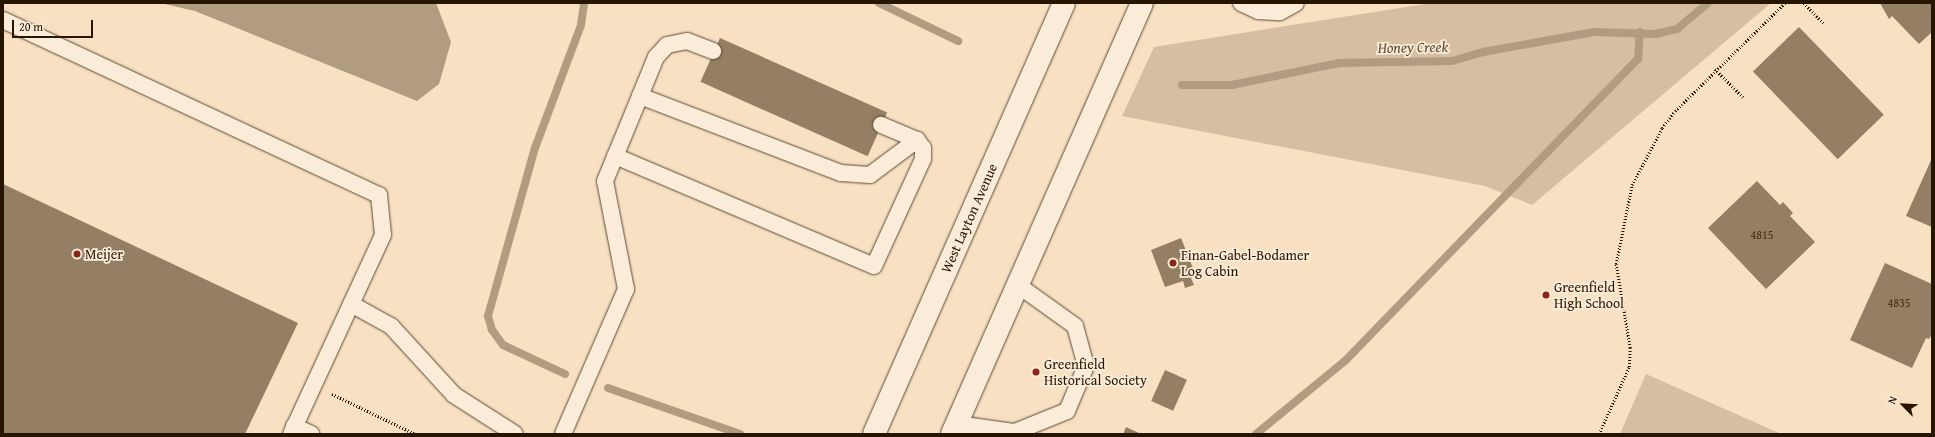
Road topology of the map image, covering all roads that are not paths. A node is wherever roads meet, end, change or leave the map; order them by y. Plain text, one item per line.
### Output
1 (1064, 3) edge
2 (1142, 3) edge
3 (1241, 3) edge
4 (1296, 3) edge
5 (3, 20) edge
6 (713, 51) dead end
7 (640, 96) junction
8 (881, 125) dead end
9 (917, 140) junction
10 (615, 156) junction
11 (1018, 285) junction
12 (351, 304) junction
13 (955, 429) edge
14 (292, 430) edge
15 (311, 434) edge
16 (515, 434) edge
17 (563, 434) edge
18 (874, 434) edge

1 - 18 main road, West Layton Avenue
2 - 11 main road
3 - 4 lane
5 - 12 lane
6 - 7 lane
7 - 9 lane
7 - 10 lane
8 - 9 lane
9 - 10 lane
10 - 17 lane
11 - 13 main road
11 - 13 lane
12 - 14 lane
12 - 16 lane
14 - 15 lane

